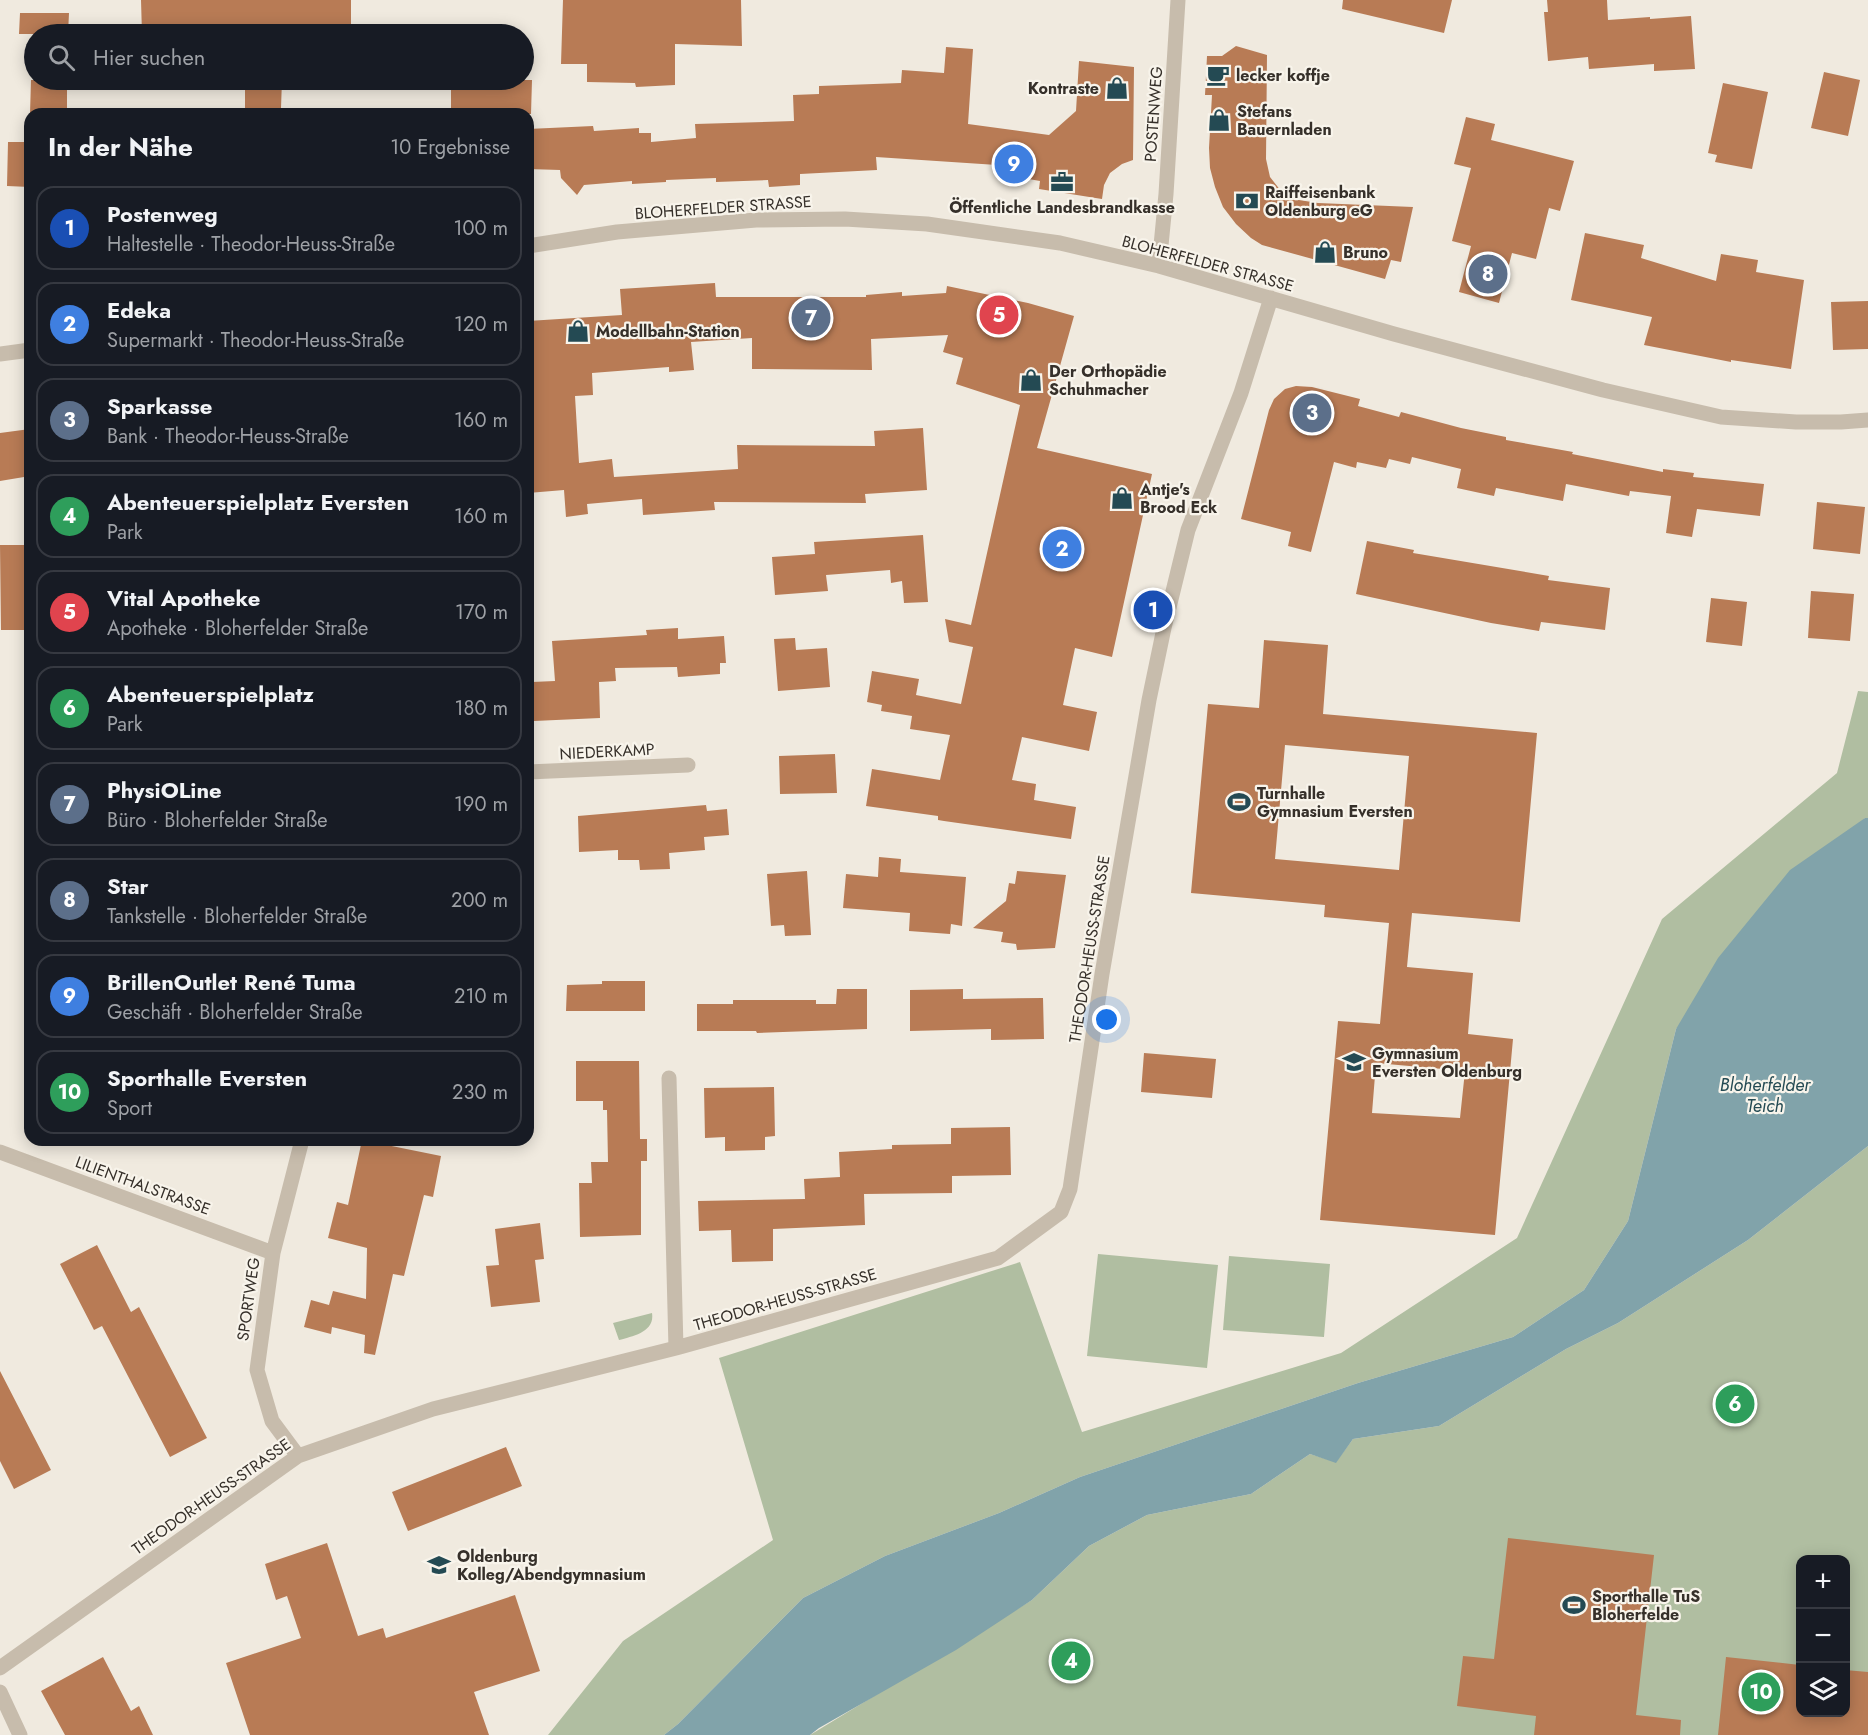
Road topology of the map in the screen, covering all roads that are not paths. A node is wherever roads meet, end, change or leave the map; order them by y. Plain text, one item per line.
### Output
1 (1178, 0) edge
2 (534, 245) edge
3 (1159, 266) junction
4 (1271, 298) junction
5 (24, 351) edge
6 (0, 354) edge
7 (1868, 420) edge
8 (688, 765) dead end
9 (534, 772) edge
10 (669, 1078) dead end
11 (300, 1146) edge
12 (0, 1152) edge
13 (273, 1253) junction
14 (676, 1348) junction
15 (298, 1456) junction
16 (0, 1668) edge
17 (0, 1692) edge
18 (21, 1735) edge

1 - 3 street, POSTENWEG
2 - 3 street, BLOHERFELDER STRASSE
3 - 4 street, BLOHERFELDER STRASSE
4 - 7 street, BLOHERFELDER STRASSE
4 - 14 street, THEODOR-HEUSS-STRASSE
5 - 6 street
8 - 9 street, NIEDERKAMP
10 - 14 street, THEODOR-HEUSS-STRASSE
11 - 13 street, SPORTWEG
12 - 13 street, LILIENTHALSTRASSE
13 - 15 street, SPORTWEG
14 - 15 street, THEODOR-HEUSS-STRASSE
15 - 16 street, THEODOR-HEUSS-STRASSE
17 - 18 street

